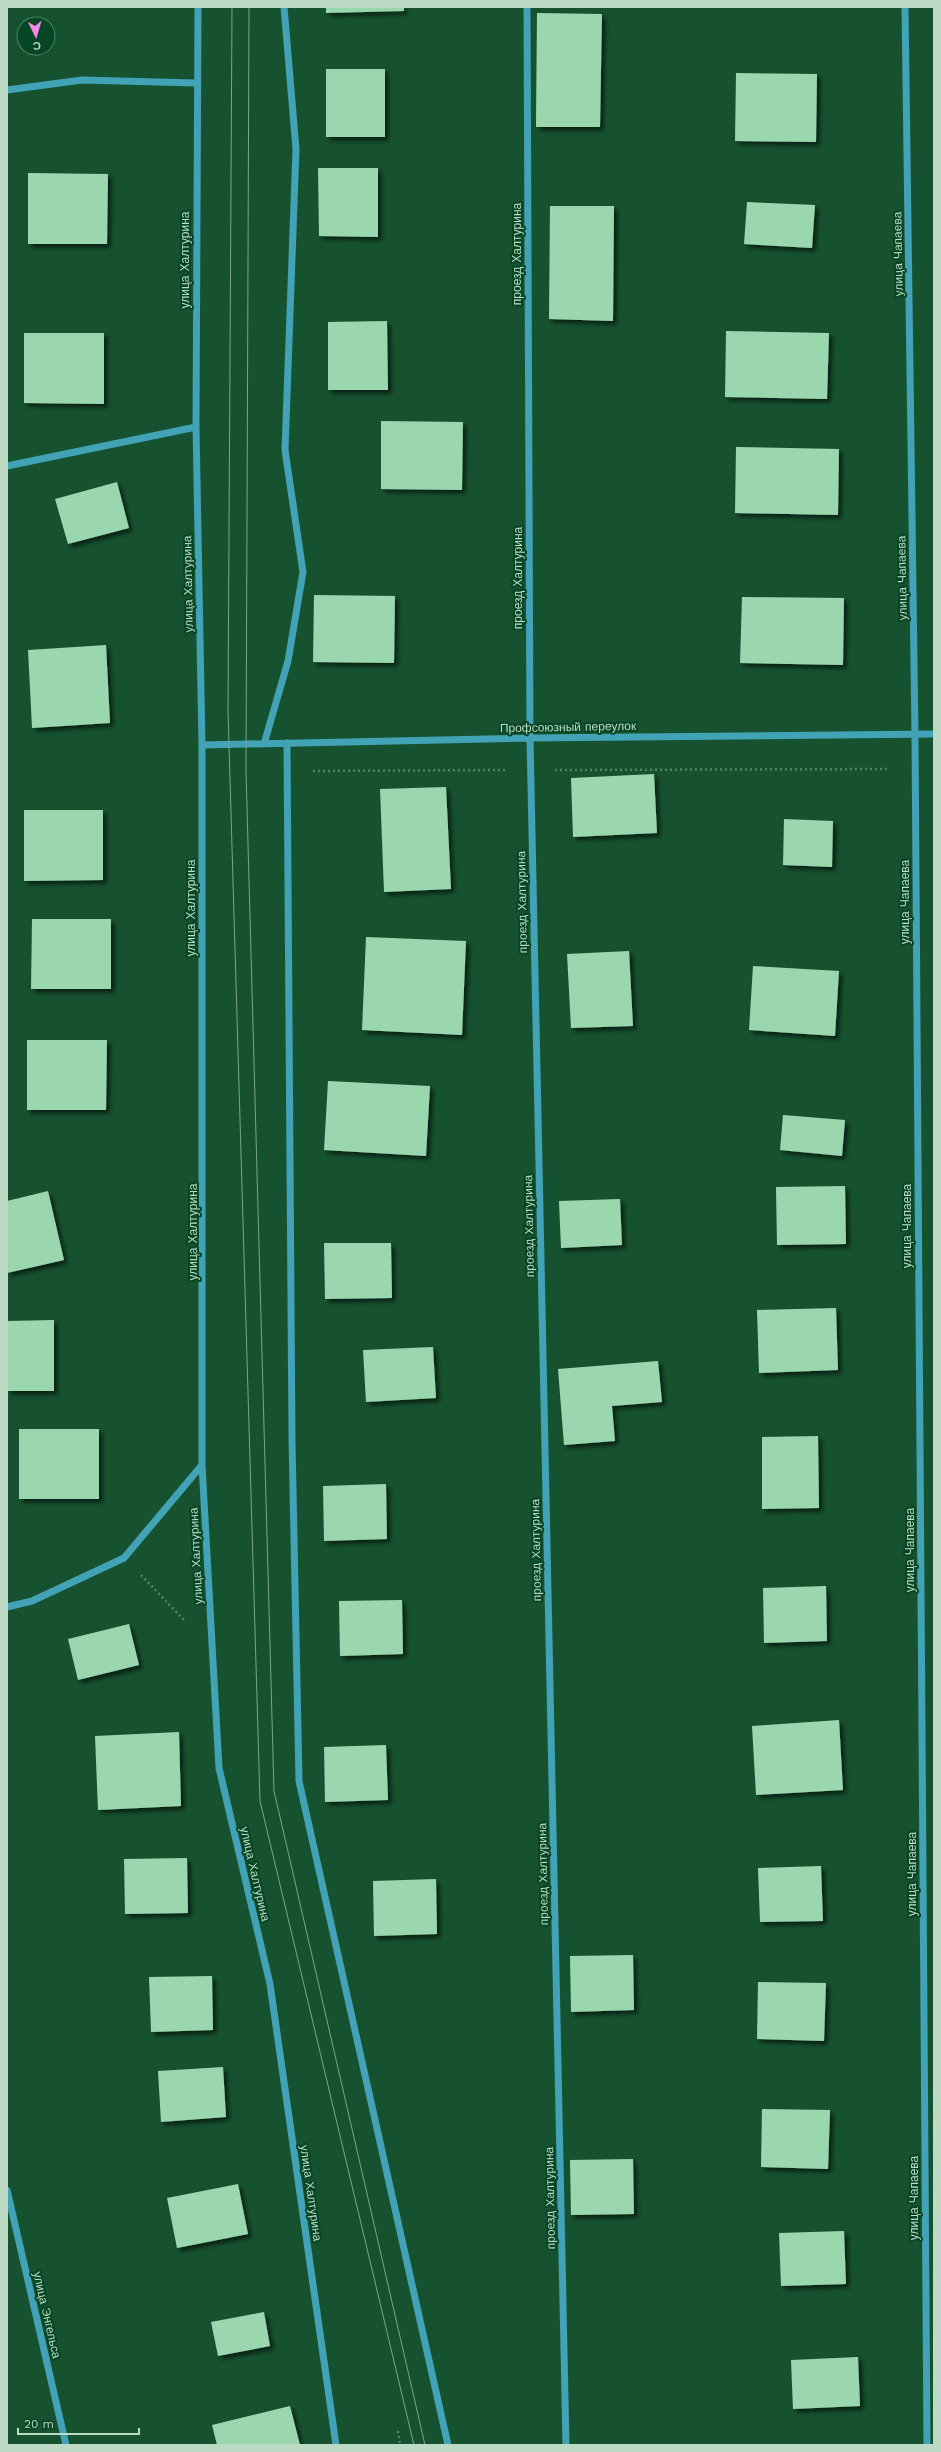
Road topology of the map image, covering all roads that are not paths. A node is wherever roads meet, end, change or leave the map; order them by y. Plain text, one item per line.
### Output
1 (198, 7) edge
2 (284, 7) edge
3 (527, 7) edge
4 (905, 7) edge
5 (196, 83) junction
6 (7, 90) edge
7 (196, 427) junction
8 (7, 466) edge
9 (915, 734) junction
10 (934, 734) edge
11 (530, 738) junction
12 (287, 743) junction
13 (264, 744) junction
14 (202, 745) junction
15 (202, 1465) junction
16 (7, 1607) edge
17 (7, 2190) edge
18 (66, 2445) edge
19 (336, 2445) edge
20 (448, 2445) edge
21 (566, 2445) edge
22 (927, 2445) edge

1 - 5 street, улица Халтурина
2 - 13 street
3 - 11 street, проезд Халтурина
4 - 9 street, улица Чапаева
5 - 6 street
5 - 7 street, улица Халтурина
7 - 8 street
7 - 14 street, улица Халтурина
9 - 10 street, Профсоюзный переулок
9 - 11 street, Профсоюзный переулок
9 - 22 street, улица Чапаева
11 - 12 street, Профсоюзный переулок
11 - 21 street, проезд Халтурина
12 - 13 street, Профсоюзный переулок
12 - 20 street
13 - 14 street, Профсоюзный переулок
14 - 15 street, улица Халтурина
15 - 16 street
15 - 19 street, улица Халтурина
17 - 18 street, улица Энгельса

